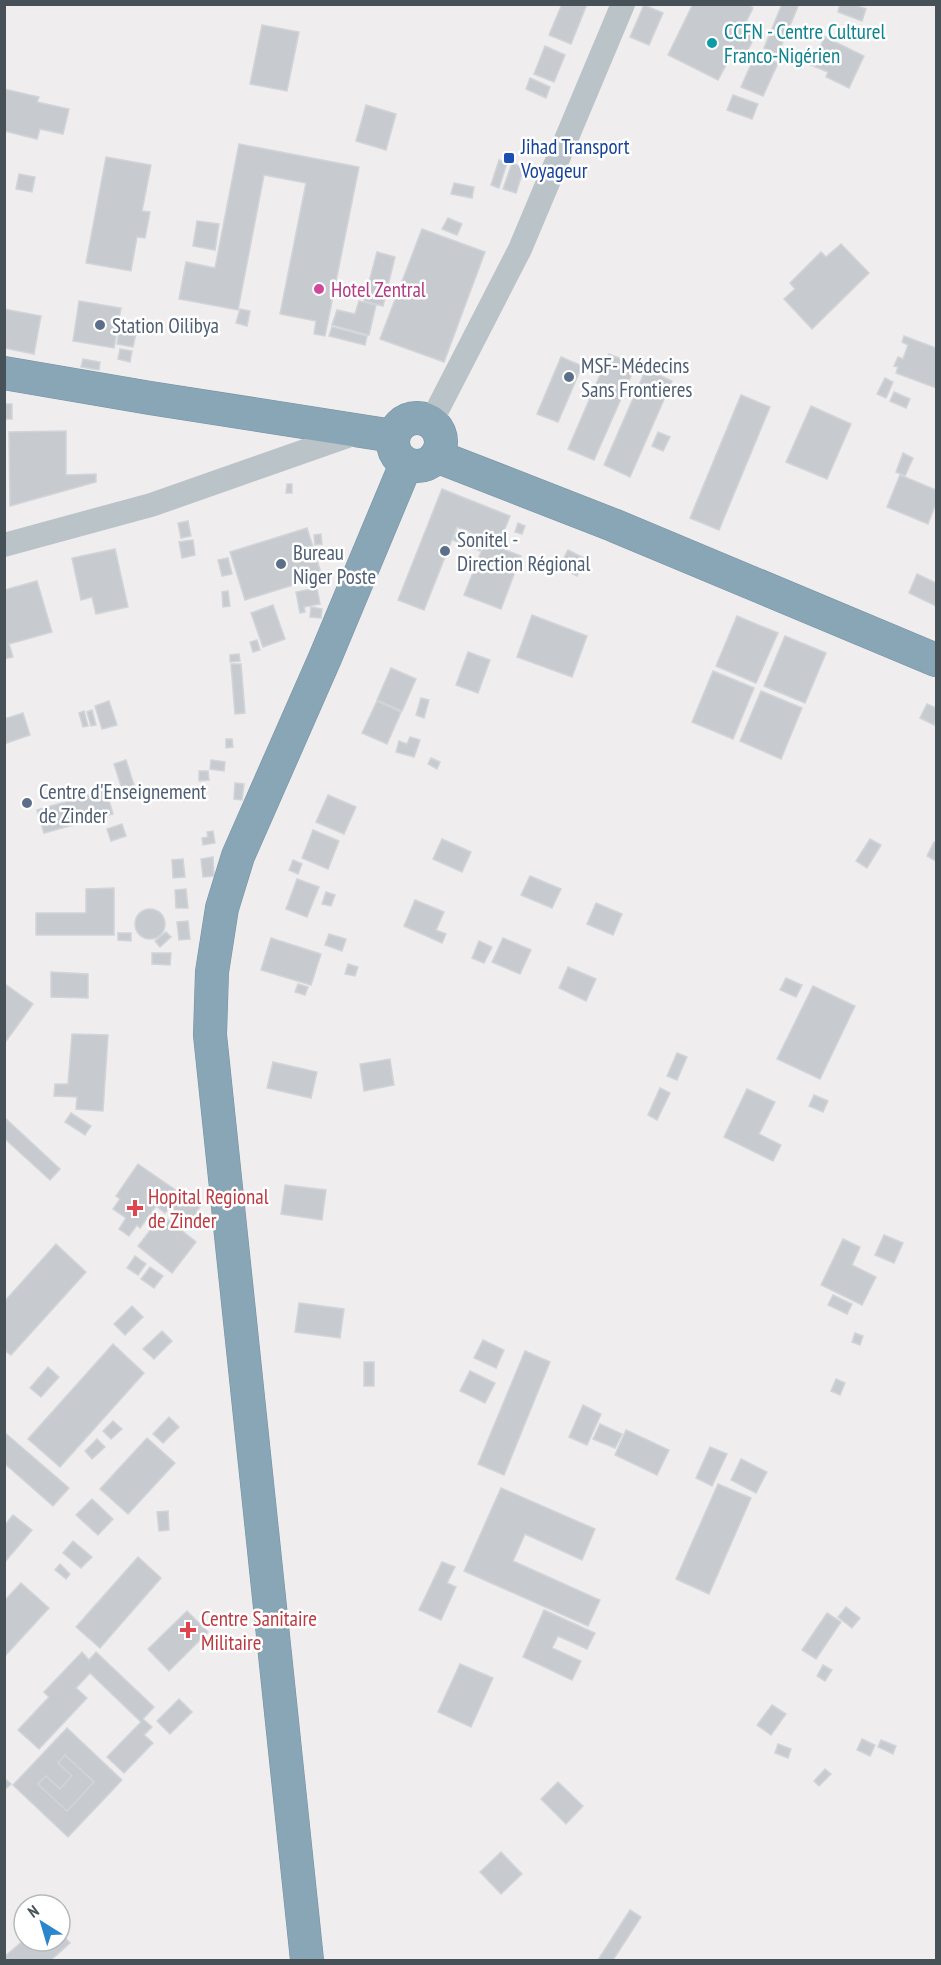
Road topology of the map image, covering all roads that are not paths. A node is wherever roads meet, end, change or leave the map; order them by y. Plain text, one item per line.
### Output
1 (623, 4) edge
2 (4, 373) edge
3 (360, 432) junction
4 (421, 447) junction
5 (4, 545) edge
6 (936, 642) edge
7 (936, 660) edge
8 (285, 1667) junction
9 (307, 1960) edge
10 (322, 1960) edge

1 - 4 street
2 - 3 highway
3 - 4 highway
3 - 5 street
4 - 6 highway
4 - 7 highway
4 - 8 highway
8 - 9 highway
8 - 10 highway

